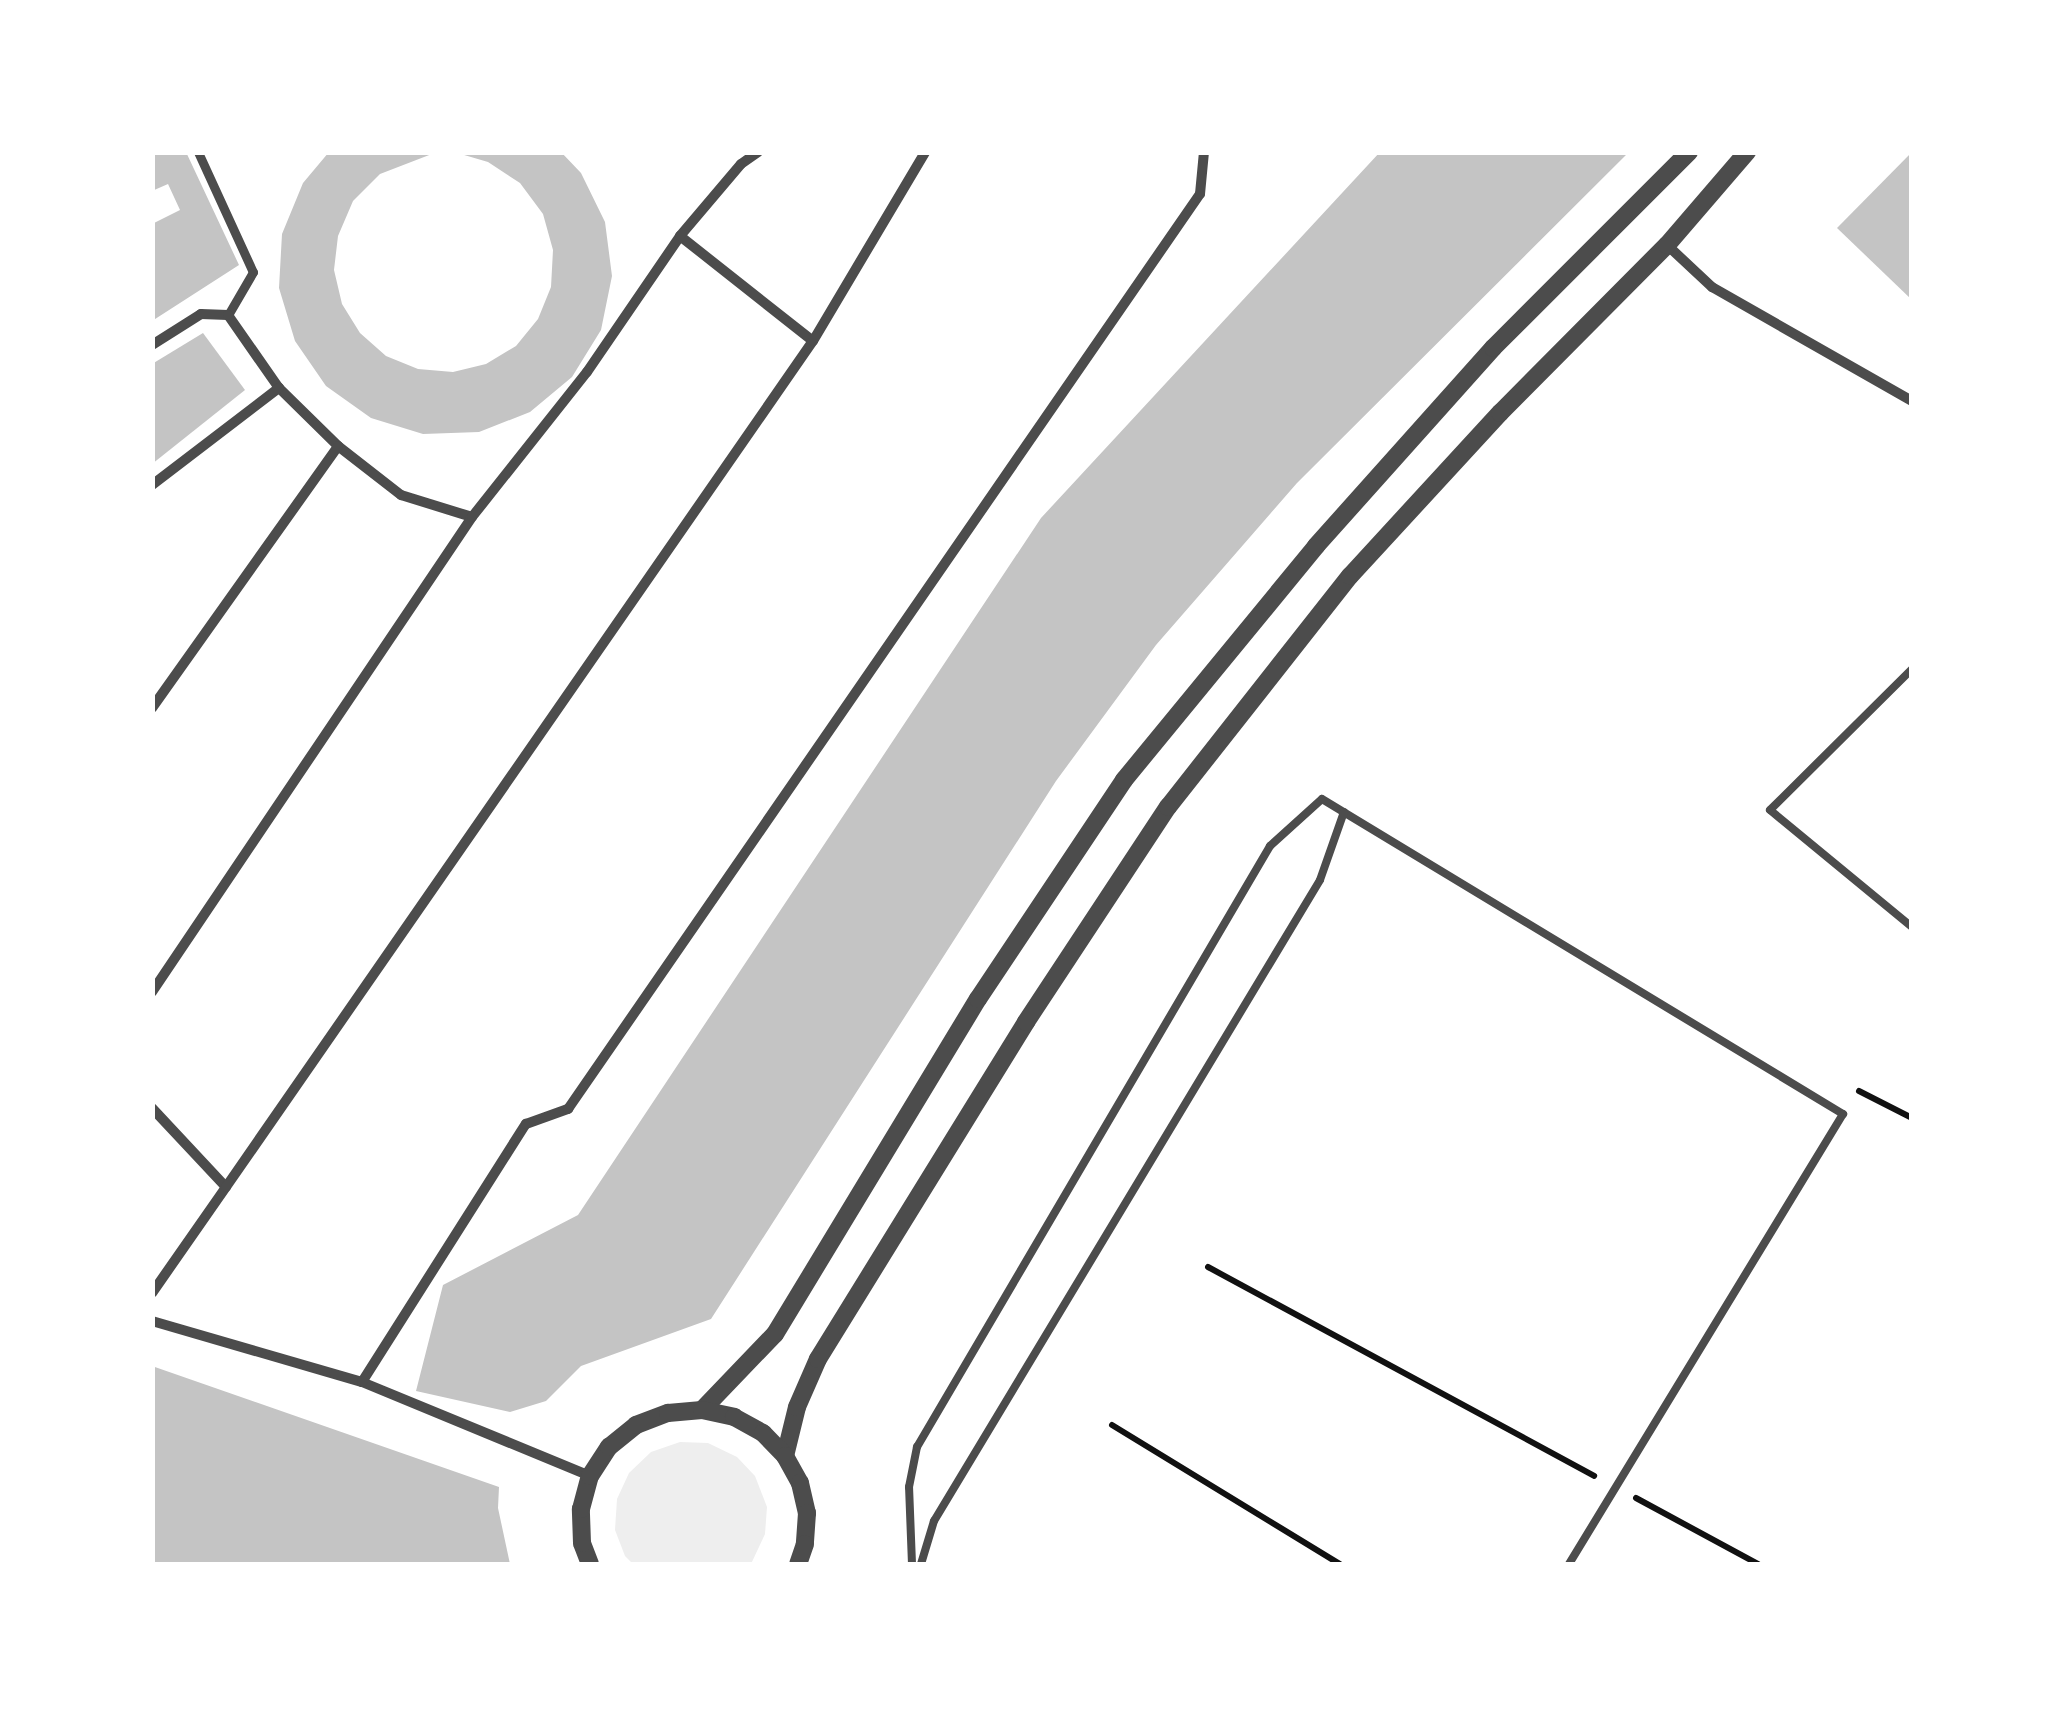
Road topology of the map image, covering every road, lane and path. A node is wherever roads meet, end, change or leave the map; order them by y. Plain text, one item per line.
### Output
1 (198, 152) edge
2 (758, 152) edge
3 (925, 152) edge
4 (1204, 152) edge
5 (1689, 152) edge
6 (1748, 152) edge
7 (680, 236) junction
8 (1668, 245) junction
9 (228, 314) junction
10 (814, 341) junction
11 (152, 345) edge
12 (279, 388) junction
13 (1912, 401) edge
14 (338, 446) junction
15 (152, 485) edge
16 (472, 517) junction
17 (1912, 669) edge
18 (152, 708) edge
19 (1344, 812) junction
20 (1912, 927) edge
21 (152, 992) edge
22 (152, 1108) edge
23 (226, 1186) junction
24 (1208, 1267) dead end
25 (152, 1293) edge
26 (152, 1321) edge
27 (362, 1382) junction
28 (702, 1410) junction
29 (1112, 1425) dead end
30 (785, 1456) junction
31 (590, 1476) junction
32 (1616, 1488) junction
33 (590, 1564) edge
34 (798, 1564) edge
35 (912, 1564) edge
36 (922, 1564) edge
37 (1340, 1564) edge
38 (1569, 1564) edge
39 (1758, 1564) edge

1 - 9 street
2 - 7 street
3 - 10 street
4 - 27 street
5 - 28 street
6 - 8 street
7 - 10 street
7 - 16 street
8 - 13 street
8 - 30 street
9 - 11 street
9 - 12 street
10 - 23 street
12 - 14 street
12 - 15 street
14 - 16 street
14 - 18 street
16 - 21 street
17 - 20 lane
19 - 32 lane
19 - 35 lane
19 - 36 lane
22 - 23 street
23 - 25 street
24 - 32 path
26 - 27 street
27 - 31 street
28 - 30 street
28 - 31 street
29 - 37 path
30 - 34 street
31 - 33 street
32 - 38 lane
32 - 39 path

